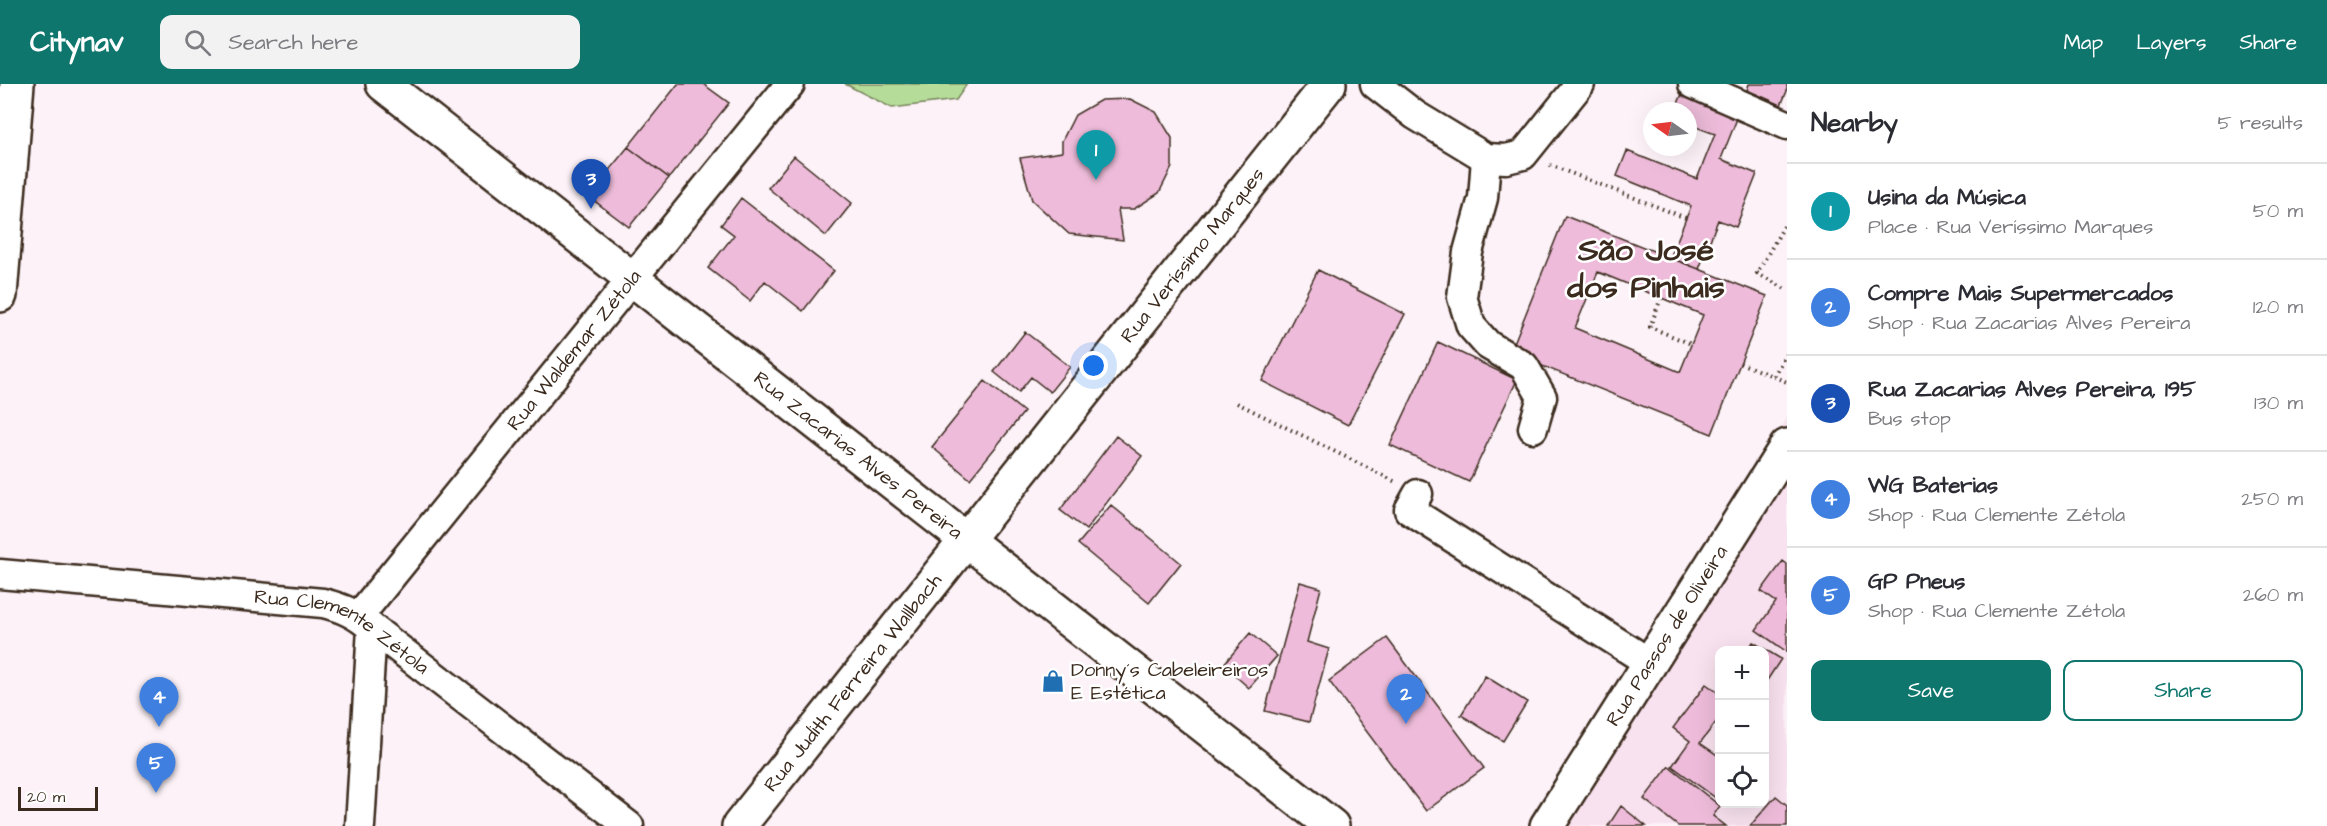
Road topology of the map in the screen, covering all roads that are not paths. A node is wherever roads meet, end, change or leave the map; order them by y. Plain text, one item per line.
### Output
1 (17, 84) edge
2 (383, 84) edge
3 (790, 84) edge
4 (1329, 84) edge
5 (1375, 84) edge
6 (1580, 84) edge
7 (1693, 84) edge
8 (1787, 125) edge
9 (1486, 158) junction
10 (632, 279) junction
11 (0, 295) edge
12 (1533, 428) dead end
13 (1787, 446) edge
14 (1418, 494) road end
15 (966, 540) junction
16 (0, 574) edge
17 (365, 622) junction
18 (1650, 663) junction
19 (360, 826) edge
20 (629, 826) edge
21 (739, 826) edge
22 (1332, 826) edge
23 (1547, 826) edge

1 - 11 main road
2 - 10 main road, Rua Zacarias Alves Pereira
3 - 10 street, Rua Waldemar Zétola
4 - 15 main road, Rua Veríssimo Marques
5 - 9 street
6 - 9 street
7 - 8 street
9 - 12 street
10 - 15 main road, Rua Zacarias Alves Pereira
10 - 17 street, Rua Waldemar Zétola
13 - 18 main road, Rua Passos de Oliveira
14 - 18 street
15 - 21 main road, Rua Judith Ferreira Wallbach
15 - 22 main road, Rua Zacarias Alves Pereira
16 - 17 street, Rua Clemente Zétola
17 - 19 street
17 - 20 street, Rua Clemente Zétola
18 - 23 main road, Rua Passos de Oliveira

